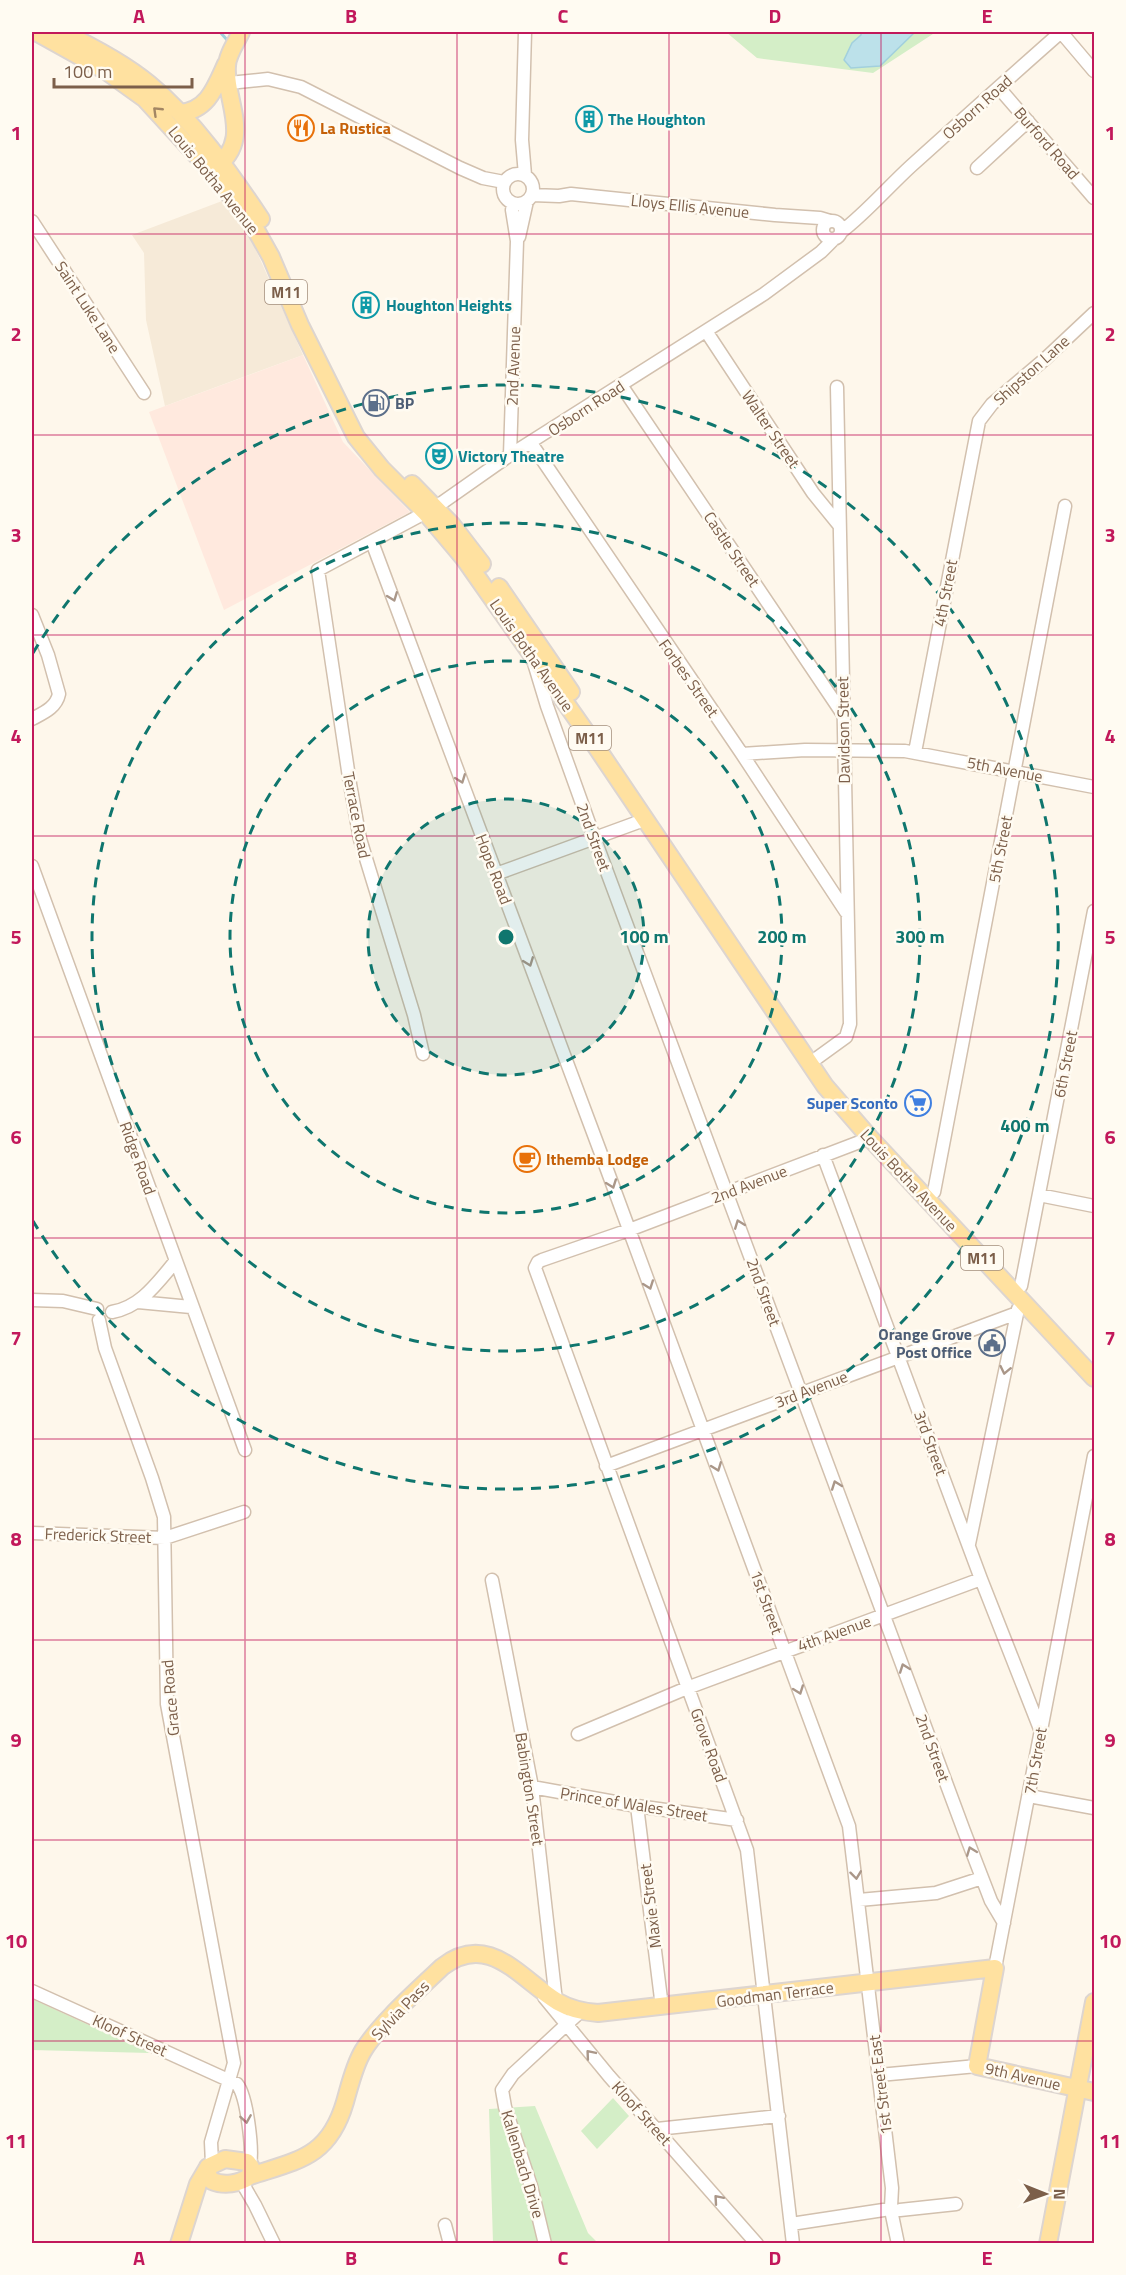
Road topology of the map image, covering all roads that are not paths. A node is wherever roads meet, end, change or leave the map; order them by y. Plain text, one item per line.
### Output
1 (36, 32) edge
2 (62, 32) edge
3 (241, 32) edge
4 (525, 32) edge
5 (1061, 32) edge
6 (226, 64) junction
7 (1095, 71) edge
8 (229, 83) junction
9 (999, 88) junction
10 (180, 113) junction
11 (1028, 121) junction
12 (216, 167) junction
13 (977, 168) dead end
14 (520, 174) junction
15 (504, 187) junction
16 (531, 194) junction
17 (1095, 198) edge
18 (513, 203) junction
19 (32, 221) edge
20 (831, 230) junction
21 (517, 241) junction
22 (1095, 313) edge
23 (706, 331) junction
24 (621, 385) junction
25 (837, 387) dead end
26 (144, 393) dead end
27 (976, 434) joint
28 (531, 443) junction
29 (510, 455) junction
30 (1065, 506) dead end
31 (431, 510) junction
32 (839, 525) junction
33 (372, 542) junction
34 (318, 570) joint
35 (32, 615) edge
36 (532, 658) junction
37 (842, 713) junction
38 (32, 719) edge
39 (843, 749) junction
40 (915, 752) junction
41 (742, 753) junction
42 (1014, 771) junction
43 (1095, 787) edge
44 (644, 819) junction
45 (594, 837) junction
46 (32, 866) edge
47 (496, 874) junction
48 (1095, 912) edge
49 (847, 913) junction
50 (423, 1054) dead end
51 (818, 1058) junction
52 (870, 1138) junction
53 (823, 1155) junction
54 (934, 1192) junction
55 (727, 1193) junction
56 (1039, 1195) junction
57 (1095, 1206) edge
58 (629, 1230) junction
59 (175, 1262) junction
60 (535, 1268) joint
61 (1019, 1299) junction
62 (32, 1300) edge
63 (138, 1302) junction
64 (191, 1306) junction
65 (98, 1315) junction
66 (899, 1356) junction
67 (1095, 1365) edge
68 (1095, 1378) edge
69 (801, 1393) junction
70 (703, 1430) junction
71 (245, 1450) dead end
72 (1095, 1456) edge
73 (606, 1466) junction
74 (244, 1512) dead end
75 (32, 1533) edge
76 (165, 1538) junction
77 (969, 1545) junction
78 (981, 1579) junction
79 (492, 1580) dead end
80 (884, 1615) junction
81 (785, 1651) junction
82 (687, 1688) junction
83 (1040, 1730) junction
84 (578, 1734) dead end
85 (532, 1786) junction
86 (1029, 1796) junction
87 (637, 1806) junction
88 (1095, 1808) edge
89 (737, 1820) junction
90 (982, 1878) junction
91 (859, 1900) junction
92 (1004, 1923) junction
93 (995, 1968) junction
94 (530, 1980) junction
95 (868, 1983) junction
96 (32, 1991) edge
97 (764, 1994) junction
98 (556, 2001) junction
99 (1095, 2002) edge
100 (662, 2007) junction
101 (581, 2011) junction
102 (567, 2026) junction
103 (234, 2063) junction
104 (977, 2066) junction
105 (879, 2075) junction
106 (229, 2079) junction
107 (241, 2088) junction
108 (1077, 2089) junction
109 (1095, 2092) edge
110 (779, 2116) junction
111 (657, 2129) junction
112 (210, 2165) junction
113 (244, 2175) junction
114 (194, 2198) junction
115 (956, 2204) dead end
116 (894, 2211) junction
117 (791, 2224) junction
118 (445, 2225) dead end
119 (898, 2242) edge
120 (179, 2244) edge
121 (274, 2244) edge
122 (450, 2244) edge
123 (545, 2244) edge
124 (757, 2244) edge
125 (794, 2244) edge
126 (1048, 2244) edge

12 -> 1 main road, Louis Botha Avenue / M11
2 - 10 main road, Louis Botha Avenue / M11
3 - 6 main road
4 - 14 street
5 - 7 street
5 - 9 street, Osborn Road
6 - 8 main road
6 - 10 main road
8 - 12 main road
8 - 15 street
9 - 11 street, Burford Road
9 - 20 street, Osborn Road
10 - 12 main road, Louis Botha Avenue / M11
11 - 13 street
11 - 17 street, Burford Road
12 - 31 main road, Louis Botha Avenue / M11
14 - 15 street
14 - 16 street
15 - 18 street
16 - 18 street, Lloys Ellis Avenue
16 - 20 street, Lloys Ellis Avenue
16 - 21 street, 2nd Avenue
18 - 21 street, 2nd Avenue
19 - 26 street, Saint Luke Lane
20 - 23 street, Osborn Road
21 - 29 street, 2nd Avenue
22 - 27 street, Shipston Lane
23 - 24 street, Osborn Road
23 - 32 street, Walter Street
24 - 28 street, Osborn Road
24 - 37 street, Castle Street
25 - 32 street, Davidson Street
27 - 40 street, 4th Street
28 - 29 street, Osborn Road
28 - 41 street, Forbes Street
29 - 31 street, Osborn Road
30 - 42 street, 5th Street
31 - 33 street, Osborn Road
31 - 36 main road, Louis Botha Avenue / M11
31 - 51 main road, Louis Botha Avenue / M11
32 - 37 street, Davidson Street
33 - 34 street, Osborn Road
33 -> 47 street, Hope Road
34 - 50 street, Terrace Road
35 - 38 street
36 - 44 main road, Louis Botha Avenue / M11
36 - 45 street, 2nd Street
37 - 39 street, Davidson Street
39 - 40 street, 5th Avenue
39 - 41 street, 5th Avenue
39 - 49 street, Davidson Street
40 - 42 street, 5th Avenue
41 - 49 street, Forbes Street
42 - 43 street, 5th Avenue
42 - 54 street, 5th Street
44 - 45 street
44 - 52 main road, Louis Botha Avenue / M11
45 - 47 street
45 - 55 street, 2nd Street
46 - 59 street, Ridge Road
47 -> 58 street, Hope Road
48 - 56 street, 6th Street
49 - 51 street, Davidson Street
51 - 54 main road, Louis Botha Avenue / M11
52 - 53 street, 2nd Avenue
52 - 61 main road, Louis Botha Avenue / M11
53 - 55 street, 2nd Avenue
53 - 66 street, 3rd Street
54 - 61 main road, Louis Botha Avenue / M11
55 - 58 street, 2nd Avenue
69 -> 55 street, 2nd Street
56 - 57 street
56 - 61 street, 6th Street
58 - 60 street, 2nd Avenue
58 -> 70 street, 1st Street
59 - 63 street
59 - 64 street, Ridge Road
60 - 73 street, Grove Road
61 - 66 street, 3rd Avenue
61 - 67 main road, Louis Botha Avenue / M11
61 - 68 main road, Louis Botha Avenue / M11
61 -> 77 street, 6th Street
62 - 65 street
63 - 64 street
63 - 65 street
64 - 71 street, Ridge Road
65 - 76 street, Grace Road
66 - 69 street, 3rd Avenue
66 - 77 street, 3rd Street
69 - 70 street, 3rd Avenue
80 -> 69 street, 2nd Street
70 - 73 street, 3rd Avenue
70 -> 81 street, 1st Street
72 - 83 street, 7th Street
73 - 82 street, Grove Road
74 - 76 street
75 - 76 street, Frederick Street
76 - 103 street, Grace Road
77 - 78 street, 3rd Street
78 - 80 street, 4th Avenue
78 - 83 street, 3rd Street
79 - 85 street, Babington Street
80 - 81 street, 4th Avenue
90 -> 80 street, 2nd Street
81 - 82 street, 4th Avenue
81 -> 91 street, 1st Street
82 - 84 street
82 - 89 street, Grove Road
83 - 86 street, 7th Street
85 - 87 street, Prince of Wales Street
85 - 98 street, Babington Street
86 - 88 street
86 - 92 street, 7th Street
87 - 89 street, Prince of Wales Street
87 - 100 street, Maxie Street
89 - 97 street, Grove Road
90 - 91 street
90 - 92 street, 2nd Street
91 - 95 street, 1st Street
92 - 93 street, 7th Street
93 - 95 main road, Goodman Terrace
93 - 104 main road, 7th Street
94 - 98 main road, Sylvia Pass
94 - 102 street, Kloof Street
94 - 113 main road, Sylvia Pass
95 - 97 main road, Goodman Terrace
95 - 105 street, 1st Street East
96 - 106 street, Kloof Street
97 - 100 main road, Goodman Terrace
97 - 110 street, Grove Road
98 - 101 main road, Goodman Terrace
99 - 108 main road
100 - 101 main road, Goodman Terrace
101 - 102 street, Kallenbach Drive
111 -> 102 street, Kloof Street
102 - 123 street, Kallenbach Drive
103 - 106 street, Grace Road
103 - 107 street
104 - 105 street, 9th Avenue
104 - 108 main road, 9th Avenue
105 - 116 street, 1st Street East
106 - 107 street
106 - 112 street, Grace Road
107 -> 113 street
108 - 109 main road, 9th Avenue
108 - 126 main road
110 - 111 street
110 - 117 street, Grove Road
124 -> 111 street, Kloof Street
112 - 113 main road
112 - 113 main road
112 - 114 main road, Grace Road
113 - 114 main road, Sylvia Pass
113 - 121 street
114 - 120 main road, Grace Road
115 - 116 street
116 - 117 street
116 - 119 street, 1st Street East
117 - 125 street, Grove Road
118 - 122 street

